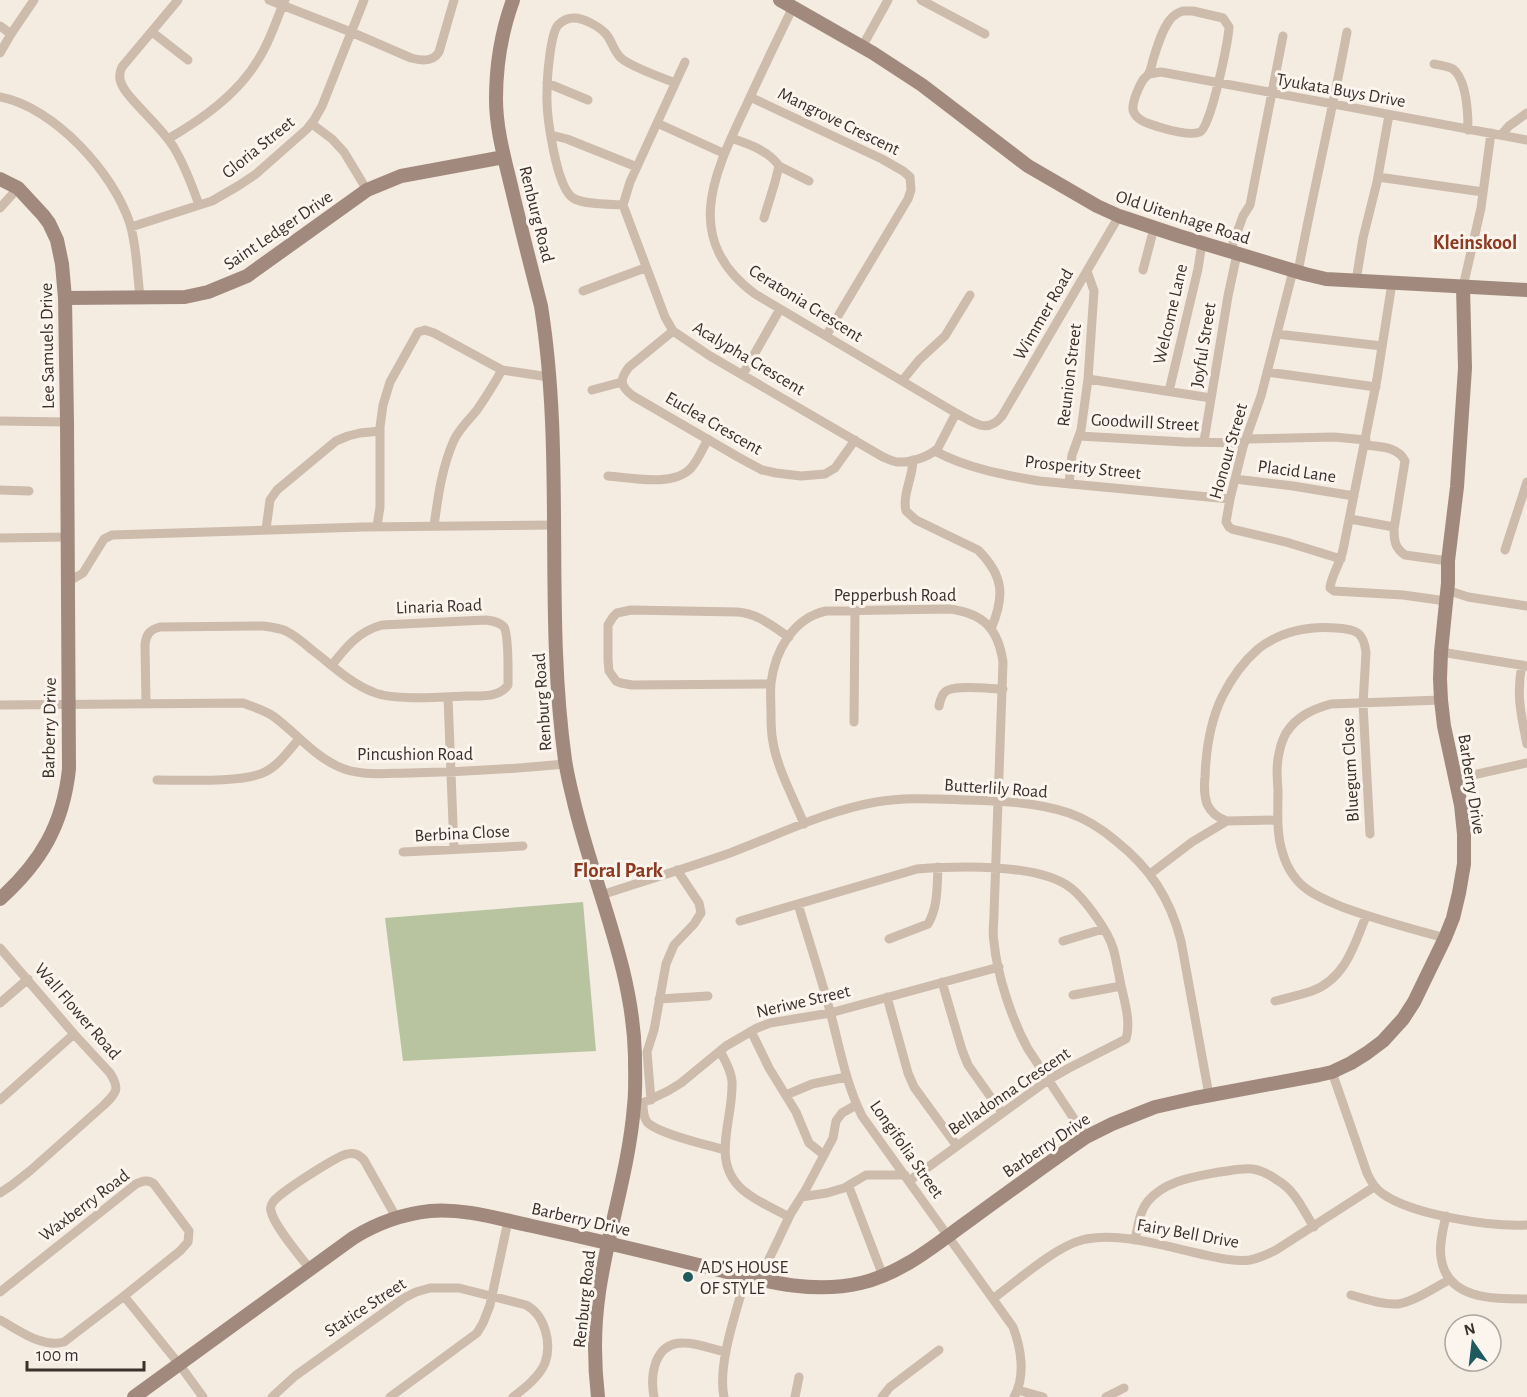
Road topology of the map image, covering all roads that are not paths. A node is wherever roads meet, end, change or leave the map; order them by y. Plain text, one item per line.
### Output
1 (34, 0) edge
2 (178, 0) edge
3 (268, 0) edge
4 (364, 0) edge
5 (454, 0) edge
6 (513, 0) edge
7 (888, 0) edge
8 (921, 0) edge
9 (284, 3) edge
10 (786, 3) edge
11 (0, 26) edge
12 (152, 32) junction
13 (351, 32) junction
14 (1347, 32) dead end
15 (11, 34) junction
16 (985, 34) dead end
17 (1283, 36) dead end
18 (862, 47) junction
19 (0, 53) edge
20 (188, 60) dead end
21 (685, 62) dead end
22 (1434, 64) dead end
23 (1149, 74) junction
24 (547, 83) junction
25 (675, 83) junction
26 (1218, 83) junction
27 (1271, 93) junction
28 (0, 97) edge
29 (750, 97) junction
30 (588, 100) dead end
31 (1333, 105) junction
32 (1527, 113) edge
33 (1389, 115) junction
34 (657, 123) junction
35 (312, 124) junction
36 (1468, 130) junction
37 (1496, 134) junction
38 (551, 135) junction
39 (731, 138) junction
40 (168, 139) junction
41 (1527, 140) edge
42 (723, 153) junction
43 (504, 157) junction
44 (779, 166) junction
45 (637, 167) junction
46 (1378, 177) junction
47 (0, 179) edge
48 (808, 182) dead end
49 (18, 188) junction
50 (367, 190) junction
51 (1483, 192) junction
52 (199, 205) junction
53 (623, 205) junction
54 (0, 208) edge
55 (1119, 216) junction
56 (764, 218) dead end
57 (131, 227) junction
58 (1154, 228) junction
59 (1202, 243) junction
60 (1233, 253) junction
61 (645, 268) junction
62 (1143, 270) dead end
63 (1087, 271) junction
64 (1296, 272) junction
65 (1356, 281) junction
66 (1392, 283) junction
67 (1463, 287) junction
68 (1527, 290) edge
69 (583, 291) dead end
70 (970, 295) dead end
71 (140, 297) junction
72 (65, 298) junction
73 (780, 309) junction
74 (672, 331) junction
75 (1277, 334) junction
76 (826, 336) junction
77 (1382, 346) junction
78 (502, 370) junction
79 (1267, 372) junction
80 (743, 374) junction
81 (549, 377) junction
82 (1088, 379) junction
83 (902, 381) junction
84 (622, 382) junction
85 (1376, 387) junction
86 (592, 390) dead end
87 (1168, 391) junction
88 (1211, 398) junction
89 (956, 413) junction
90 (0, 421) edge
91 (67, 422) junction
92 (992, 425) joint
93 (380, 431) junction
94 (1079, 436) junction
95 (708, 439) junction
96 (855, 440) junction
97 (1204, 441) junction
98 (1245, 441) junction
99 (1365, 442) junction
100 (935, 451) junction
101 (913, 460) junction
102 (608, 476) dead end
103 (1235, 479) junction
104 (1527, 482) edge
105 (1069, 484) junction
106 (0, 490) edge
107 (29, 491) dead end
108 (1354, 496) junction
109 (1230, 499) junction
110 (1524, 502) edge
111 (1350, 519) junction
112 (555, 525) junction
113 (377, 526) junction
114 (434, 526) junction
115 (1394, 527) junction
116 (266, 530) junction
117 (68, 537) junction
118 (0, 538) edge
119 (1504, 550) dead end
120 (1341, 559) junction
121 (1448, 561) junction
122 (68, 582) junction
123 (1446, 595) junction
124 (1527, 606) edge
125 (855, 610) junction
126 (991, 629) junction
127 (789, 637) junction
128 (1441, 652) junction
129 (332, 665) junction
130 (1525, 665) edge
131 (770, 684) junction
132 (1003, 689) junction
133 (448, 697) junction
134 (1440, 700) junction
135 (68, 704) junction
136 (146, 704) junction
137 (1363, 704) junction
138 (0, 705) edge
139 (939, 706) dead end
140 (854, 722) dead end
141 (299, 739) junction
142 (1527, 744) edge
143 (1527, 763) edge
144 (565, 764) junction
145 (451, 772) junction
146 (1455, 779) junction
147 (157, 780) dead end
148 (998, 801) junction
149 (1278, 820) junction
150 (1227, 821) junction
151 (804, 824) junction
152 (1370, 834) dead end
153 (523, 846) dead end
154 (454, 849) junction
155 (403, 852) dead end
156 (938, 867) junction
157 (995, 868) junction
158 (677, 870) junction
159 (1149, 874) junction
160 (601, 895) junction
161 (0, 898) edge
162 (798, 903) junction
163 (1366, 916) junction
164 (740, 921) dead end
165 (1103, 929) junction
166 (1445, 938) junction
167 (889, 939) dead end
168 (1063, 940) dead end
169 (0, 948) edge
170 (999, 967) junction
171 (28, 979) junction
172 (942, 982) junction
173 (1121, 986) junction
174 (1073, 995) dead end
175 (708, 996) dead end
176 (887, 997) junction
177 (659, 999) junction
178 (1275, 1001) dead end
179 (0, 1003) edge
180 (830, 1013) junction
181 (750, 1031) junction
182 (75, 1034) junction
183 (720, 1051) junction
184 (1332, 1072) junction
185 (846, 1077) junction
186 (1048, 1080) junction
187 (786, 1095) junction
188 (1209, 1095) junction
189 (0, 1100) edge
190 (643, 1104) junction
191 (856, 1105) junction
192 (1002, 1113) junction
193 (1086, 1137) junction
194 (957, 1146) junction
195 (725, 1150) junction
196 (824, 1155) junction
197 (907, 1178) junction
198 (849, 1187) junction
199 (1374, 1187) junction
200 (0, 1193) edge
201 (801, 1197) junction
202 (1446, 1216) junction
203 (396, 1217) junction
204 (789, 1217) junction
205 (508, 1221) junction
206 (1527, 1225) edge
207 (1314, 1227) junction
208 (948, 1236) junction
209 (1135, 1240) junction
210 (608, 1243) junction
211 (310, 1269) junction
212 (883, 1276) junction
213 (752, 1278) junction
214 (1449, 1280) junction
215 (0, 1292) edge
216 (1351, 1295) dead end
217 (124, 1296) junction
218 (491, 1297) junction
219 (994, 1298) junction
220 (1527, 1299) edge
221 (0, 1320) edge
222 (939, 1350) dead end
223 (726, 1352) junction
224 (179, 1364) junction
225 (799, 1377) dead end
226 (1124, 1388) dead end
227 (1016, 1393) edge
228 (135, 1397) edge
229 (203, 1397) edge
230 (272, 1397) edge
231 (390, 1397) edge
232 (513, 1397) edge
233 (598, 1397) edge
234 (654, 1397) edge
235 (724, 1397) edge
236 (795, 1397) edge
237 (882, 1397) edge
238 (1042, 1397) edge
239 (1106, 1397) edge

1 - 15 street
2 - 12 street
3 - 9 street
4 - 13 street, Gloria Street
5 - 13 street
6 - 43 street, Renburg Road
7 - 18 street
8 - 16 street
9 - 13 street
9 - 40 street
10 - 18 street, Old Uitenhage Road
10 - 29 street, Ceratonia Crescent
11 - 15 street
12 - 20 street
12 - 40 street
13 - 35 street, Gloria Street
14 - 31 street, Honour Street
15 - 19 street
17 - 27 street, Joyful Street
18 - 55 street, Old Uitenhage Road
21 - 25 street
22 - 36 street
23 - 26 street, Tyukata Buys Drive
23 - 26 street
23 - 26 street
24 - 25 street
24 - 30 street
24 - 38 street
25 - 34 street
26 - 27 street, Tyukata Buys Drive
27 - 31 street, Tyukata Buys Drive
27 - 60 street, Joyful Street
28 - 57 street
29 - 39 street, Ceratonia Crescent
29 - 76 street, Mangrove Crescent
31 - 33 street, Tyukata Buys Drive
31 - 64 street, Honour Street
32 - 37 street
33 - 36 street, Tyukata Buys Drive
33 - 46 street
34 - 42 street
34 - 45 street
35 - 50 street
35 - 52 street, Gloria Street
36 - 37 street, Tyukata Buys Drive
37 - 41 street, Tyukata Buys Drive
37 - 51 street
38 - 45 street
38 - 53 street
39 - 42 street, Ceratonia Crescent
39 - 44 street
40 - 52 street
42 - 73 street, Ceratonia Crescent
43 - 50 street, Saint Ledger Drive
43 - 81 street, Renburg Road
44 - 48 street
44 - 56 street
45 - 53 street
46 - 51 street
46 - 65 street
47 - 49 street, Lee Samuels Drive
49 - 54 street
49 - 72 street, Lee Samuels Drive
50 - 71 street, Saint Ledger Drive
51 - 67 street
52 - 57 street, Gloria Street
53 - 61 street, Acalypha Crescent
55 - 58 street, Old Uitenhage Road
55 - 63 street, Wimmer Road
57 - 71 street
58 - 59 street, Old Uitenhage Road
58 - 62 street
59 - 60 street, Old Uitenhage Road
59 - 87 street, Welcome Lane
60 - 64 street, Old Uitenhage Road
60 - 88 street, Joyful Street
61 - 69 street
61 - 74 street, Acalypha Crescent
63 - 82 street, Reunion Street
63 - 92 street, Wimmer Road
64 - 65 street, Old Uitenhage Road
64 - 75 street, Honour Street
65 - 66 street, Old Uitenhage Road
66 - 67 street, Old Uitenhage Road
66 - 77 street
67 - 68 street, Old Uitenhage Road
67 - 121 street, Barberry Drive
70 - 83 street
71 - 72 street, Saint Ledger Drive
72 - 91 street, Lee Samuels Drive
73 - 76 street, Ceratonia Crescent
73 - 80 street
74 - 80 street, Acalypha Crescent
74 - 84 street
75 - 77 street
75 - 79 street, Honour Street
76 - 83 street, Ceratonia Crescent
77 - 85 street
78 - 81 street
78 - 93 street
78 - 114 street
79 - 85 street
79 - 98 street, Honour Street
80 - 96 street, Acalypha Crescent
81 - 112 street, Renburg Road
82 - 87 street
82 - 94 street, Reunion Street
83 - 89 street, Ceratonia Crescent
84 - 86 street
84 - 95 street, Euclea Crescent
85 - 99 street
87 - 88 street
88 - 97 street, Joyful Street
89 - 92 street, Ceratonia Crescent
89 - 100 street
90 - 91 street
91 - 117 street, Lee Samuels Drive
93 - 113 street
93 - 116 street
94 - 97 street, Goodwill Street
94 - 105 street, Reunion Street
95 - 96 street, Euclea Crescent
95 - 102 street
96 - 101 street, Acalypha Crescent
97 - 98 street, Goodwill Street
98 - 99 street, Goodwill Street
98 - 103 street, Honour Street
99 - 108 street
99 - 115 street, Goodwill Street
100 - 101 street, Acalypha Crescent
100 - 105 street, Prosperity Street
101 - 126 street
103 - 108 street, Placid Lane
103 - 109 street, Honour Street
104 - 110 street
105 - 109 street, Prosperity Street
106 - 107 street
108 - 111 street
109 - 120 street, Honour Street
110 - 119 street
111 - 115 street
111 - 120 street
112 - 114 street
112 - 144 street, Renburg Road
113 - 114 street
113 - 116 street
115 - 121 street
116 - 122 street
117 - 118 street
117 - 122 street, Barberry Drive
120 - 123 street
121 - 123 street, Barberry Drive
122 - 135 street, Barberry Drive
123 - 124 street
123 - 128 street, Barberry Drive
125 - 126 street, Pepperbush Road
125 - 127 street, Pepperbush Road
125 - 140 street
126 - 132 street
127 - 131 street, Pepperbush Road
127 - 131 street
128 - 130 street
128 - 134 street, Barberry Drive
129 - 133 street
129 - 133 street, Linaria Road
129 - 136 street
130 - 142 street
131 - 151 street, Pepperbush Road
132 - 139 street
132 - 148 street
133 - 145 street
134 - 137 street
134 - 146 street, Barberry Drive
135 - 136 street, Pincushion Road
135 - 138 street, Pincushion Road
135 - 161 street, Barberry Drive
136 - 141 street, Pincushion Road
137 - 149 street
137 - 150 street, Bluegum Close
137 - 152 street, Bluegum Close
141 - 145 street, Pincushion Road
141 - 147 street
143 - 146 street
144 - 145 street, Pincushion Road
144 - 160 street, Renburg Road
145 - 154 street
146 - 166 street, Barberry Drive
148 - 151 street, Butterlily Road
148 - 157 street
148 - 159 street, Butterlily Road
149 - 150 street
149 - 163 street
150 - 159 street
151 - 158 street, Butterlily Road
153 - 154 street, Berbina Close
154 - 155 street, Berbina Close
156 - 157 street, Belladonna Crescent
156 - 162 street, Belladonna Crescent
156 - 167 street
157 - 165 street, Belladonna Crescent
157 - 170 street
158 - 160 street, Butterlily Road
158 - 177 street
159 - 188 street, Butterlily Road
160 - 190 street, Renburg Road
162 - 164 street, Belladonna Crescent
162 - 180 street, Longifolia Street
163 - 166 street
163 - 178 street
165 - 168 street
165 - 173 street, Belladonna Crescent
166 - 184 street, Barberry Drive
169 - 171 street, Wall Flower Road
170 - 172 street, Neriwe Street
170 - 186 street
171 - 179 street
171 - 182 street, Wall Flower Road
172 - 176 street, Neriwe Street
172 - 192 street
173 - 174 street
173 - 186 street, Belladonna Crescent
175 - 177 street
176 - 180 street, Neriwe Street
176 - 194 street
177 - 190 street
180 - 181 street, Neriwe Street
180 - 185 street, Longifolia Street
181 - 183 street, Neriwe Street
181 - 187 street
182 - 189 street
182 - 200 street, Wall Flower Road
183 - 190 street, Neriwe Street
183 - 195 street
184 - 188 street, Barberry Drive
184 - 199 street
185 - 187 street
185 - 191 street, Longifolia Street
186 - 192 street, Belladonna Crescent
186 - 193 street
187 - 196 street
188 - 193 street, Barberry Drive
190 - 195 street
190 - 210 street, Renburg Road
191 - 196 street
191 - 197 street, Longifolia Street
192 - 194 street, Belladonna Crescent
193 - 208 street, Barberry Drive
194 - 197 street, Belladonna Crescent
195 - 204 street
196 - 201 street
197 - 198 street
197 - 208 street, Longifolia Street
198 - 201 street
198 - 212 street
199 - 202 street
199 - 207 street, Fairy Bell Drive
201 - 204 street
202 - 206 street
202 - 214 street
203 - 205 street, Barberry Drive
203 - 211 street, Barberry Drive
203 - 211 street
204 - 213 street
205 - 210 street, Barberry Drive
205 - 218 street
207 - 209 street, Fairy Bell Drive
207 - 209 street
208 - 212 street, Barberry Drive
208 - 219 street, Longifolia Street
209 - 219 street, Fairy Bell Drive
210 - 213 street, Barberry Drive
210 - 233 street, Renburg Road
211 - 224 street, Barberry Drive
212 - 213 street, Barberry Drive
213 - 223 street
214 - 216 street
214 - 220 street
215 - 217 street, Waxberry Road
217 - 221 street
217 - 224 street
218 - 230 street, Statice Street
218 - 231 street
218 - 232 street, Statice Street
219 - 227 street, Longifolia Street
222 - 237 street
223 - 234 street
223 - 235 street
224 - 228 street, Barberry Drive
224 - 229 street
225 - 236 street
226 - 239 street
227 - 238 street

